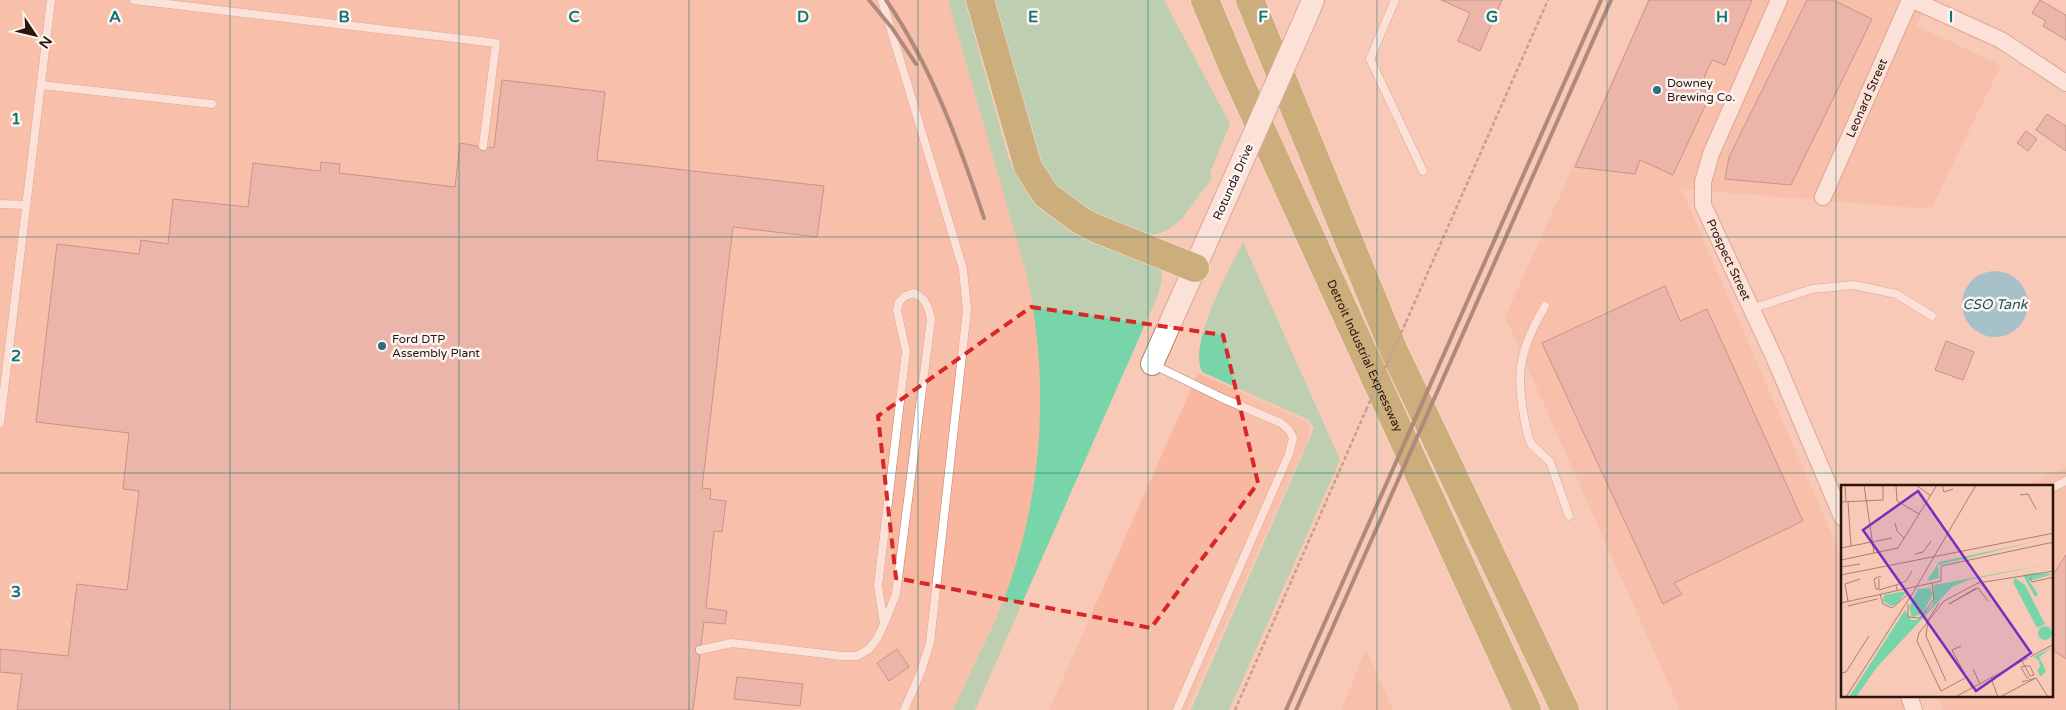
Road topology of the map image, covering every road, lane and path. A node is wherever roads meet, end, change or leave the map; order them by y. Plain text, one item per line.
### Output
1 (51, 0) edge
2 (134, 0) edge
3 (882, 0) edge
4 (980, 0) edge
5 (1188, 0) edge
6 (1204, 0) edge
7 (1250, 0) edge
8 (1394, 0) edge
9 (1548, 0) edge
10 (1779, 0) edge
11 (1911, 0) edge
12 (176, 2) edge
13 (1309, 10) edge
14 (1234, 72) junction
15 (2066, 83) edge
16 (41, 85) junction
17 (212, 104) dead end
18 (483, 146) dead end
19 (1423, 172) dead end
20 (1824, 197) dead end
21 (0, 204) edge
22 (26, 205) junction
23 (1195, 268) junction
24 (1545, 306) dead end
25 (1751, 309) junction
26 (1932, 316) dead end
27 (1152, 364) joint
28 (0, 423) edge
29 (2066, 481) edge
30 (2054, 487) edge
31 (1841, 515) edge
32 (1569, 516) dead end
33 (884, 624) junction
34 (700, 650) dead end
35 (1910, 698) edge
36 (904, 710) edge
37 (1177, 710) edge
38 (1235, 710) edge
39 (1527, 710) edge
40 (1565, 710) edge
41 (1914, 710) edge

1 - 16 lane
2 - 12 lane
3 - 36 lane
4 - 23 highway
5 - 14 highway
6 - 14 highway, Detroit Industrial Expressway
7 - 40 highway
8 - 19 lane
9 - 38 path, bridge
10 - 25 street, Prospect Street
11 - 15 street
11 - 20 street, Leonard Street
12 - 18 lane
13 - 23 main road, Rotunda Drive, bridge
14 - 39 highway, Detroit Industrial Expressway
16 - 17 lane
16 - 22 lane
21 - 22 lane
22 - 28 lane
23 - 27 main road, Rotunda Drive
24 - 32 lane
25 - 26 lane
25 - 31 street, Prospect Street
27 - 37 lane
29 - 30 lane
33 - 33 lane
33 - 34 lane
35 - 41 street

